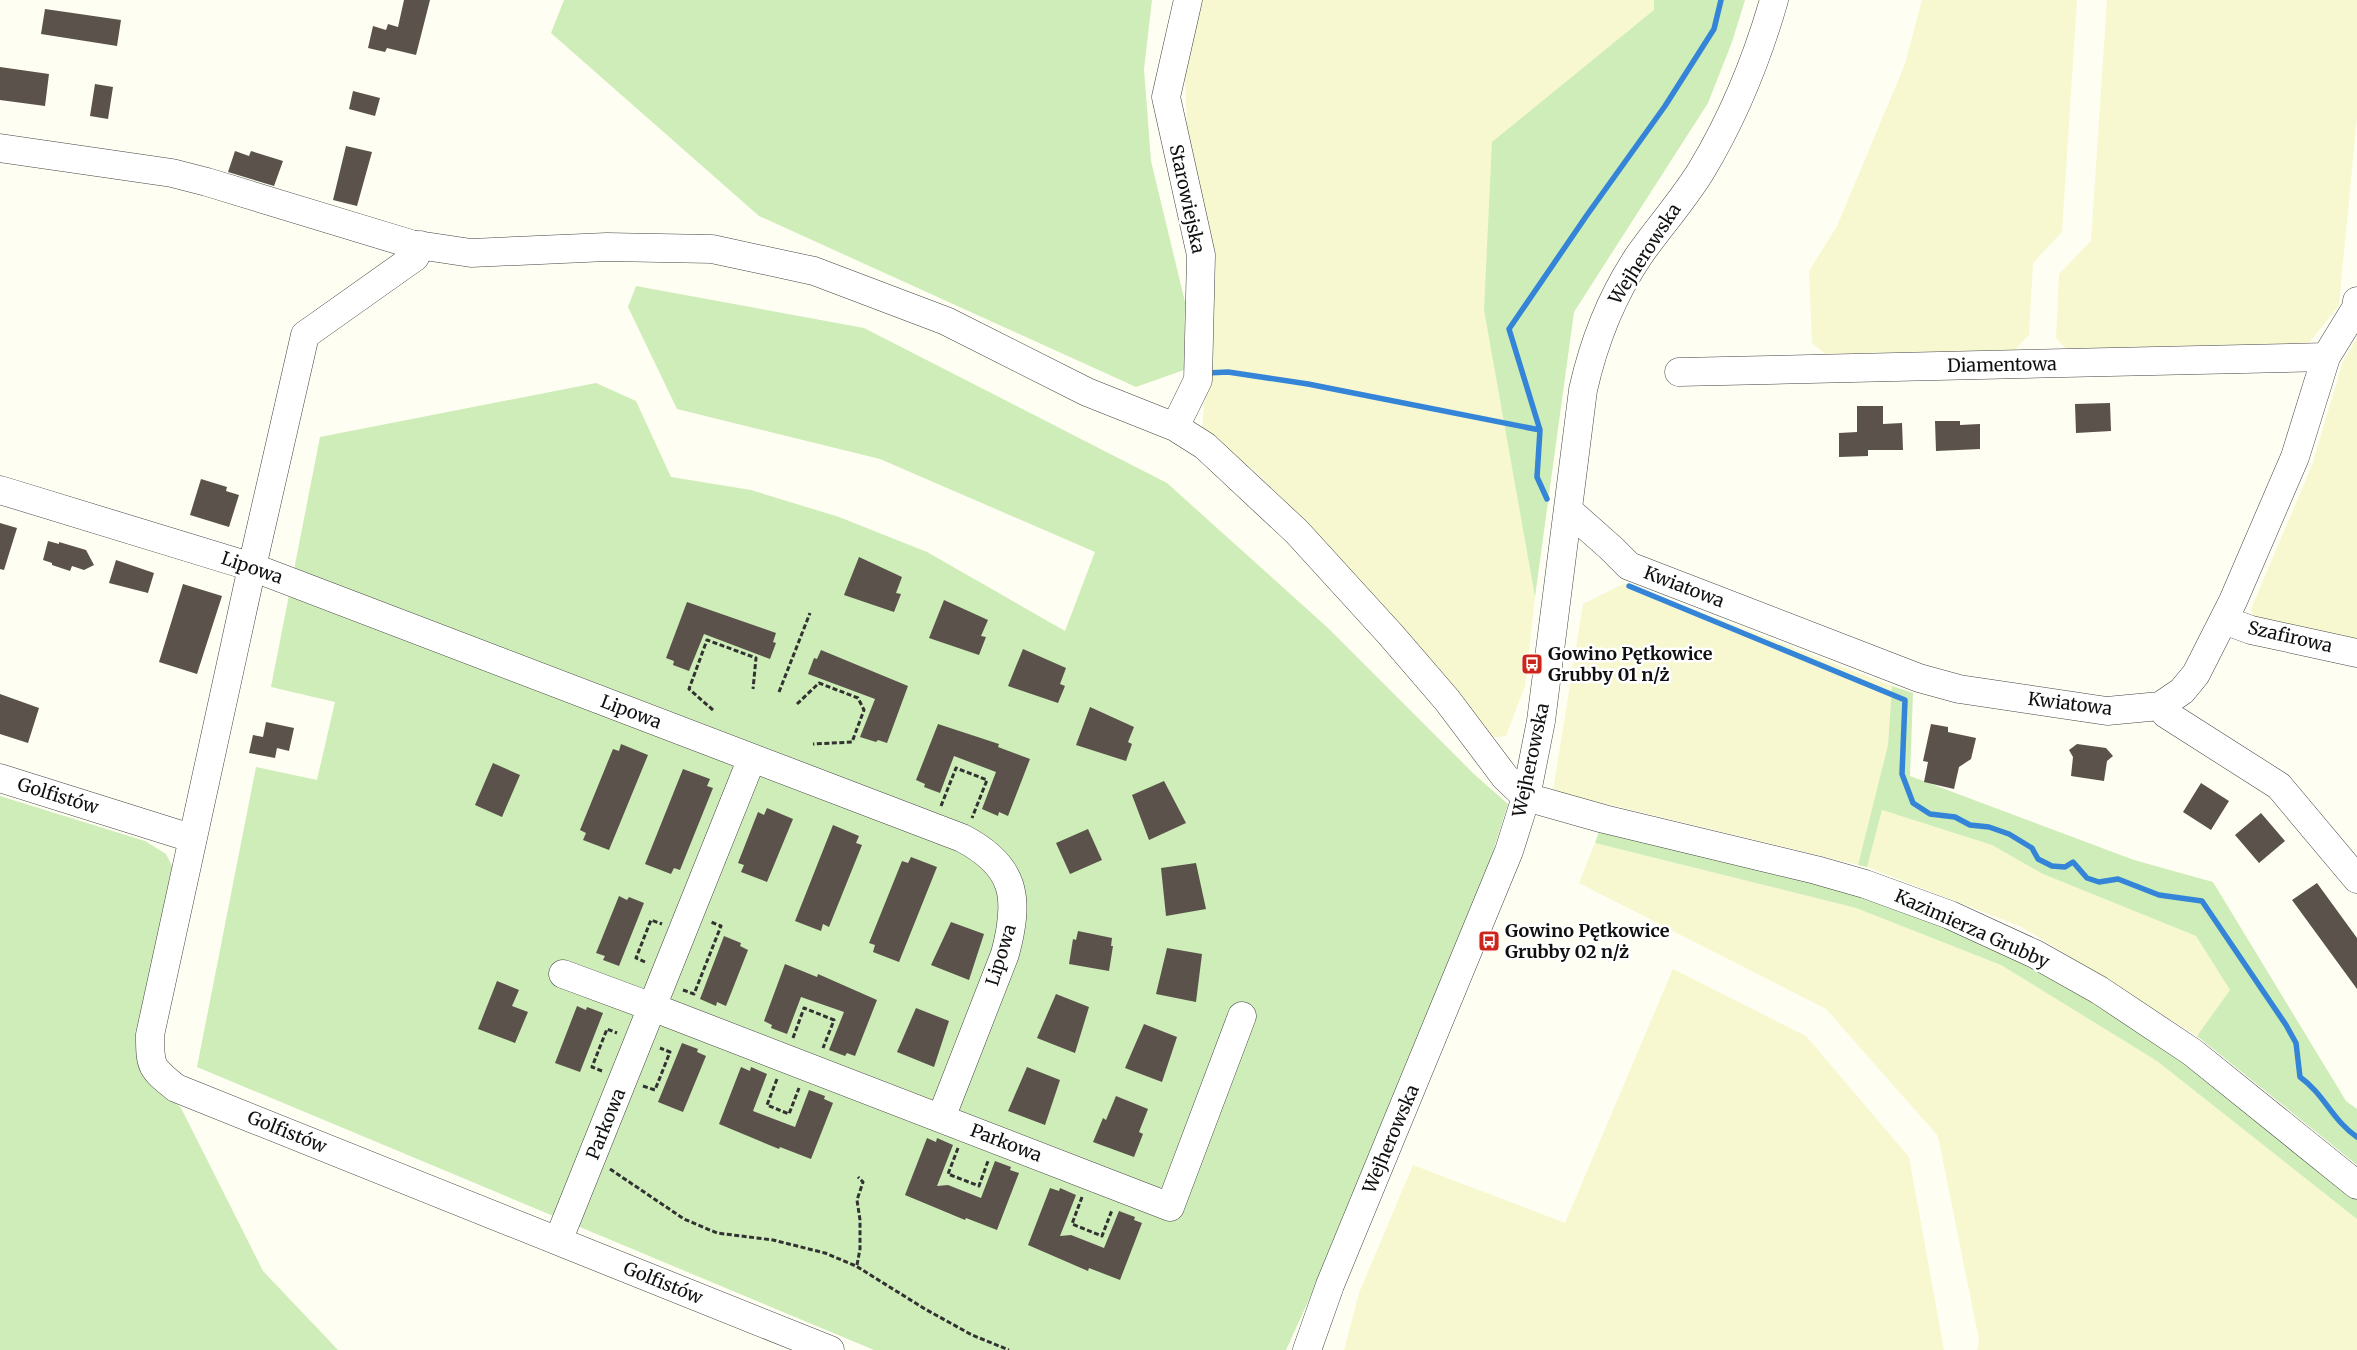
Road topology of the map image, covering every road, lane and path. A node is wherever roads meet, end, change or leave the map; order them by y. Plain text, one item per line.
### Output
1 (1188, 0) edge
2 (1774, 0) edge
3 (0, 148) edge
4 (421, 246) junction
5 (2357, 301) edge
6 (2326, 357) junction
7 (1679, 372) dead end
8 (1175, 427) junction
9 (0, 490) edge
10 (1568, 510) junction
11 (252, 567) junction
12 (810, 613) dead end
13 (2224, 620) junction
14 (2357, 653) edge
15 (753, 689) dead end
16 (779, 692) dead end
17 (797, 704) dead end
18 (2160, 706) junction
19 (713, 710) dead end
20 (813, 744) dead end
21 (752, 758) junction
22 (0, 778) edge
23 (1526, 798) junction
24 (933, 827) junction
25 (192, 838) junction
26 (964, 839) junction
27 (2357, 879) edge
28 (690, 913) junction
29 (563, 974) dead end
30 (662, 982) junction
31 (652, 1007) junction
32 (1242, 1016) dead end
33 (798, 1063) junction
34 (941, 1118) junction
35 (966, 1128) junction
36 (997, 1140) junction
37 (593, 1156) junction
38 (1090, 1176) junction
39 (858, 1177) dead end
40 (2357, 1185) edge
41 (1121, 1188) junction
42 (558, 1241) junction
43 (856, 1266) junction
44 (830, 1350) edge
45 (1009, 1350) edge
46 (1307, 1350) edge

1 - 8 street, Starowiejska
2 - 10 street, Wejherowska
3 - 4 street
4 - 8 street
4 - 11 street
5 - 6 street, Kwiatowa
6 - 7 street, Diamentowa
6 - 13 street, Kwiatowa
8 - 23 street
9 - 11 street, Lipowa
10 - 18 street, Kwiatowa
10 - 23 street, Wejherowska
11 - 21 street, Lipowa
11 - 25 street
12 - 16 path
13 - 14 street, Szafirowa
13 - 18 street, Kwiatowa
15 - 19 path
17 - 20 path
18 - 27 street
21 - 24 street, Lipowa
21 - 28 street
22 - 25 street, Golfistów
23 - 40 street, Kazimierza Grubby
23 - 46 street, Wejherowska
24 - 26 street, Lipowa
24 - 26 path
25 - 42 street, Golfistów
26 - 34 street, Lipowa
28 - 30 street
28 - 30 path
29 - 31 street, Parkowa
30 - 31 street
31 - 33 street, Parkowa
31 - 37 street, Parkowa
32 - 41 street, Parkowa
33 - 33 path
33 - 33 path
33 - 34 street, Parkowa
34 - 35 street, Parkowa
35 - 36 street, Parkowa
35 - 36 path
36 - 38 street, Parkowa
37 - 42 street, Parkowa
37 - 43 path
38 - 41 street, Parkowa
38 - 41 path
39 - 43 path
42 - 44 street, Golfistów
43 - 45 path

